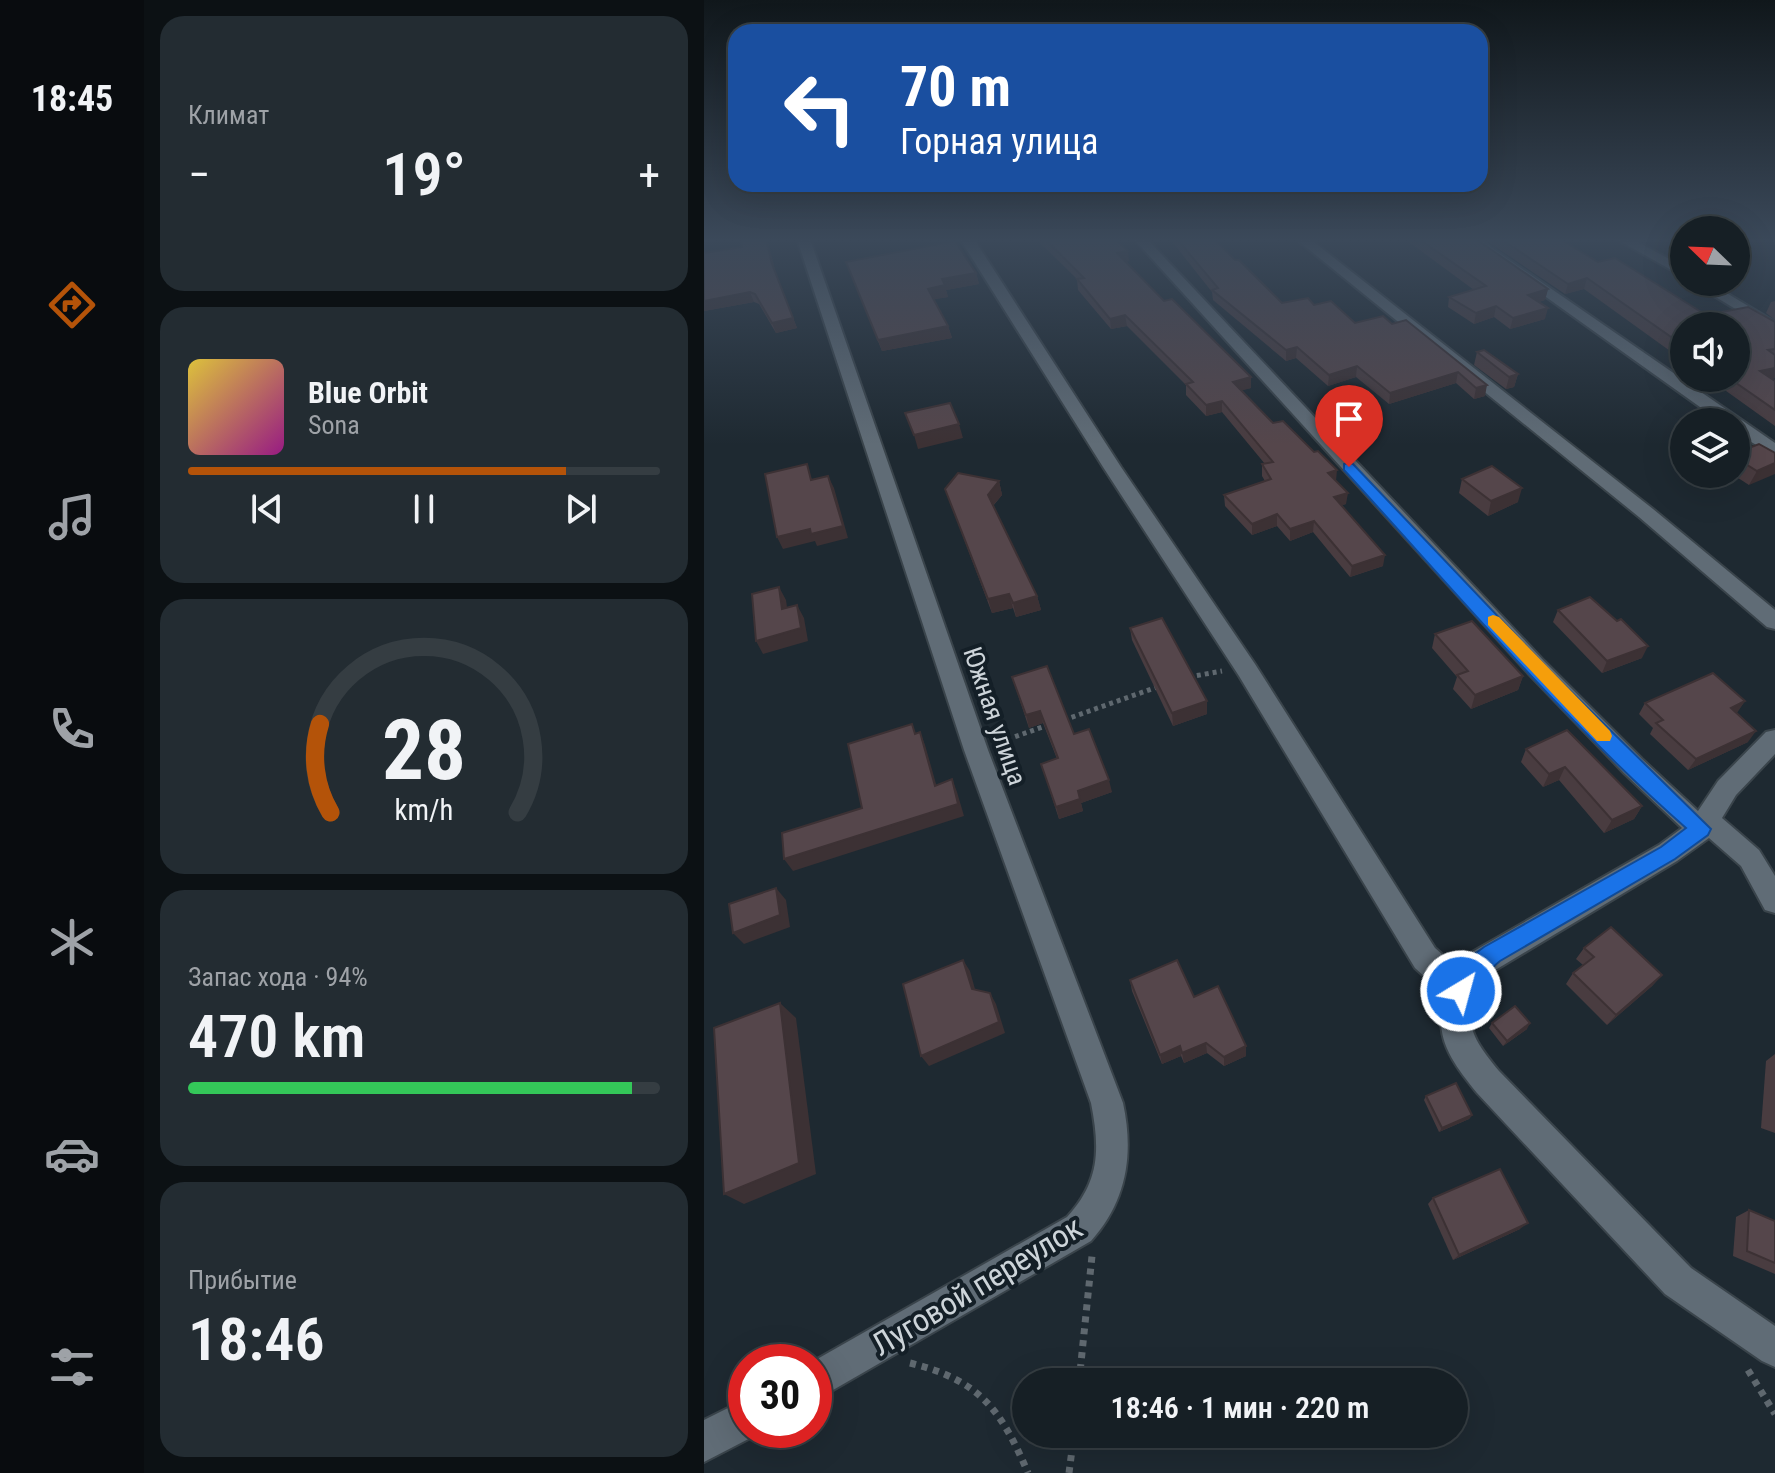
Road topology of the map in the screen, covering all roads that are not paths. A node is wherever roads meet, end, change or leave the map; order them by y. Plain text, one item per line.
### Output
1 (826, 308) edge
2 (1011, 308) edge
3 (1204, 308) edge
4 (1388, 308) edge
5 (1569, 308) edge
6 (1741, 308) edge
7 (1775, 328) edge
8 (1711, 408) edge
9 (1750, 435) edge
10 (1775, 451) edge
11 (1775, 622) edge
12 (1775, 739) edge
13 (1704, 825) junction
14 (1775, 901) edge
15 (1461, 991) junction
16 (1097, 1210) joint
17 (1775, 1348) edge
18 (832, 1372) edge
19 (728, 1429) edge
20 (704, 1442) edge

1 - 16 street, Южная улица
2 - 15 street
3 - 13 street
4 - 11 street
5 - 8 street
6 - 7 street
9 - 10 street
12 - 13 street
13 - 14 street
13 - 15 street
15 - 17 street
16 - 18 street, Луговой переулок
19 - 20 street

